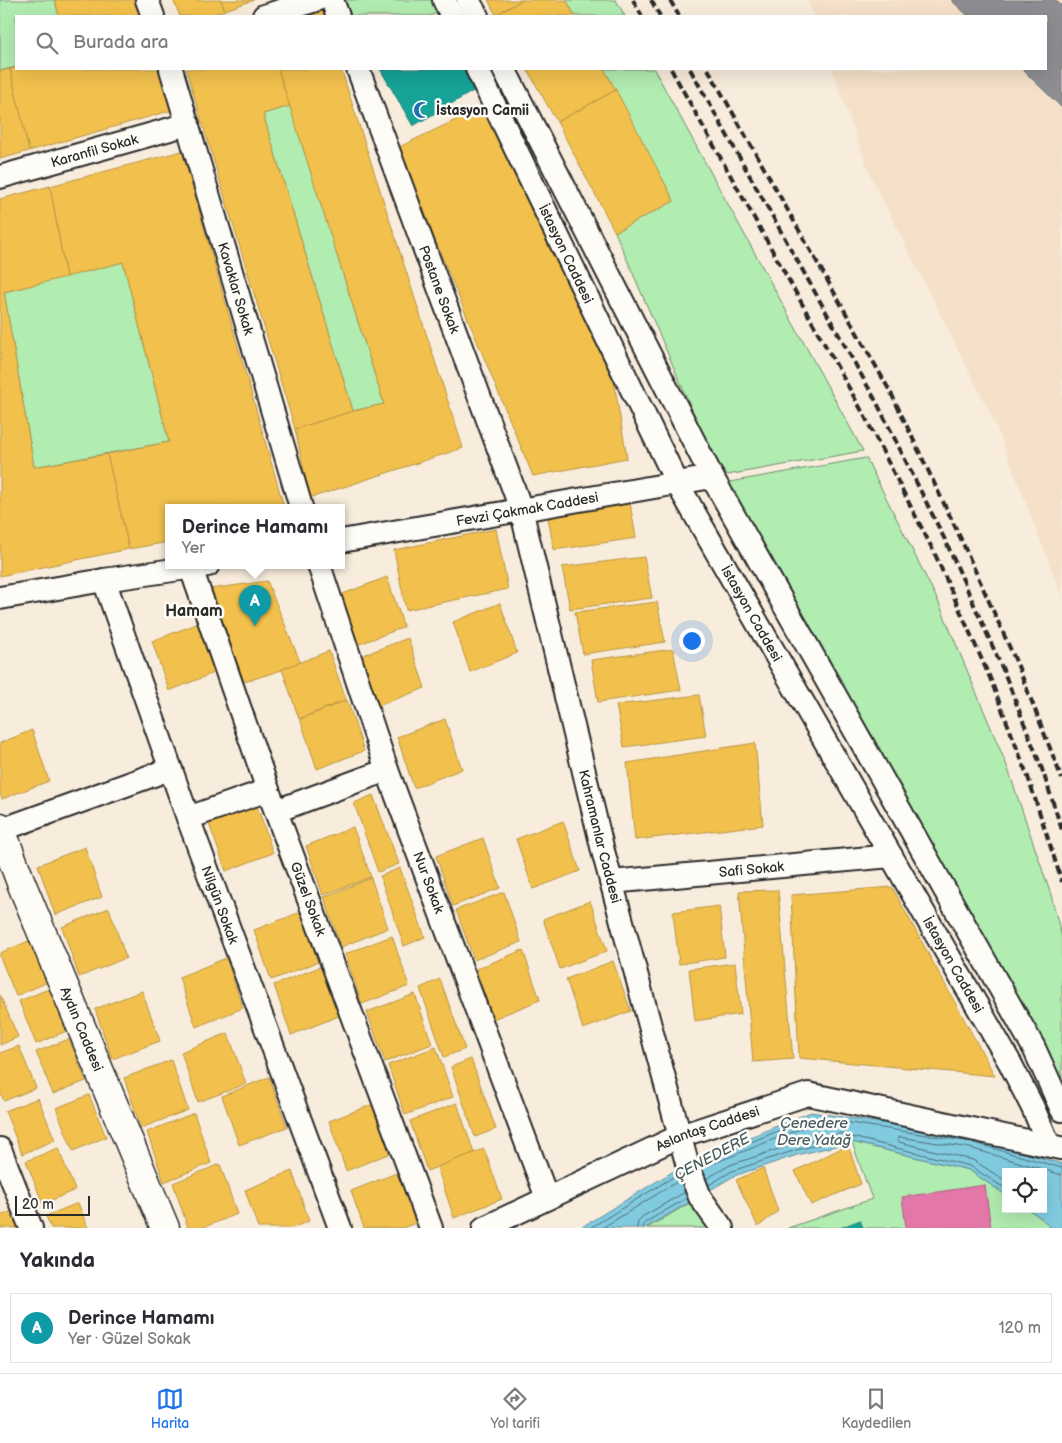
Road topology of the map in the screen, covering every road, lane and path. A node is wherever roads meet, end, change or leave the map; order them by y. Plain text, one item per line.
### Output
1 (147, 0) edge
2 (316, 0) edge
3 (332, 0) edge
4 (444, 0) edge
5 (468, 0) edge
6 (153, 15) edge
7 (267, 15) edge
8 (338, 15) edge
9 (452, 15) edge
10 (476, 15) edge
11 (171, 70) edge
12 (358, 70) edge
13 (477, 70) edge
14 (505, 70) edge
15 (188, 124) junction
16 (0, 176) edge
17 (712, 477) junction
18 (677, 483) junction
19 (300, 504) edge
20 (521, 510) junction
21 (345, 540) edge
22 (179, 569) edge
23 (201, 569) edge
24 (320, 569) edge
25 (104, 580) junction
26 (0, 598) edge
27 (170, 769) junction
28 (387, 770) junction
29 (268, 790) junction
30 (276, 811) junction
31 (188, 818) junction
32 (0, 829) edge
33 (891, 856) junction
34 (611, 882) junction
35 (1062, 1110) edge
36 (680, 1136) junction
37 (1055, 1147) edge
38 (0, 1149) edge
39 (547, 1198) junction
40 (31, 1228) edge
41 (165, 1228) edge
42 (340, 1228) edge
43 (431, 1228) edge
44 (484, 1228) edge
45 (722, 1228) edge

1 - 6 street
2 - 7 street
3 - 8 street
4 - 9 street
5 - 10 street
11 - 15 street, Kavaklar Sokak
12 - 20 street, Postane Sokak
13 - 18 street, İstasyon Caddesi
14 - 17 street, İstasyon Caddesi
15 - 16 street, Karanfil Sokak
15 - 19 street, Kavaklar Sokak
17 - 18 street, Fevzi Çakmak Caddesi
17 - 35 street, İstasyon Caddesi
18 - 20 street, Fevzi Çakmak Caddesi
18 - 33 street, İstasyon Caddesi
20 - 21 street, Fevzi Çakmak Caddesi
20 - 34 street, Kahramanlar Caddesi
22 - 25 street
23 - 29 street, Güzel Sokak
24 - 28 street, Nur Sokak
25 - 26 street
25 - 27 street, Nilgün Sokak
27 - 31 street, Nilgün Sokak
27 - 32 street
28 - 30 street
28 - 39 street, Nur Sokak
29 - 30 street, Güzel Sokak
29 - 31 street
30 - 43 street, Güzel Sokak
31 - 42 street, Nilgün Sokak
32 - 41 street, Aydın Caddesi
33 - 34 street, Safi Sokak
33 - 37 street, İstasyon Caddesi
34 - 36 street, Kahramanlar Caddesi
36 - 37 street, Aslantaş Caddesi
36 - 39 street, Aslantaş Caddesi
36 - 45 street, Kahramanlar Caddesi
38 - 40 street
39 - 44 street, Aslantaş Caddesi

